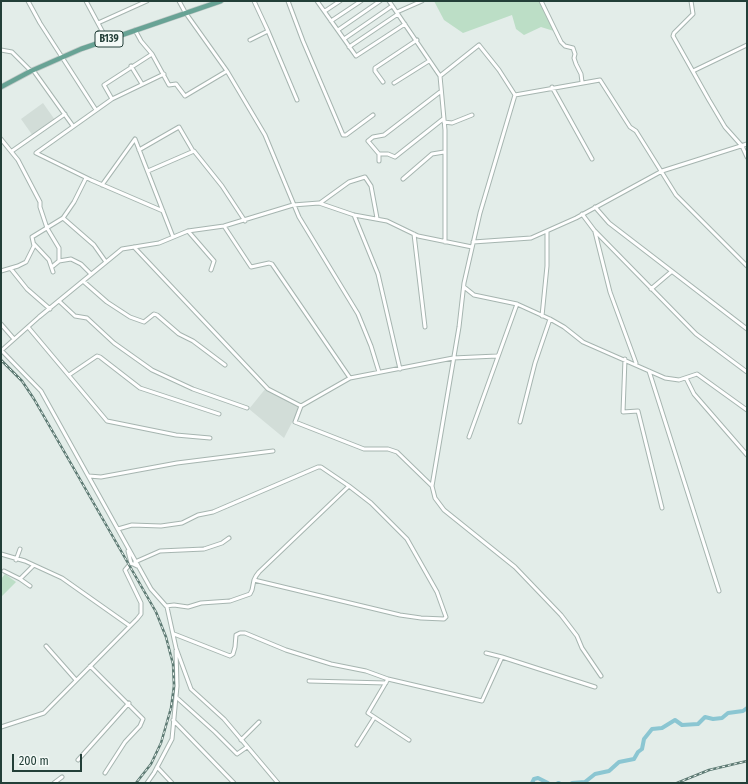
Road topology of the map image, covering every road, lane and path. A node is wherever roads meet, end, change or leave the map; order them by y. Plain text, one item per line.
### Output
1 (28, 1) edge
2 (86, 1) edge
3 (147, 1) edge
4 (180, 1) edge
5 (221, 1) edge
6 (254, 1) edge
7 (288, 1) edge
8 (317, 1) edge
9 (340, 1) edge
10 (361, 1) edge
11 (380, 1) edge
12 (389, 1) edge
13 (422, 1) edge
14 (541, 1) edge
15 (691, 1) edge
16 (392, 6) junction
17 (325, 11) junction
18 (185, 12) junction
19 (397, 13) junction
20 (331, 21) junction
21 (98, 23) junction
22 (405, 24) junction
23 (135, 30) junction
24 (338, 30) junction
25 (268, 31) junction
26 (344, 39) junction
27 (107, 40) junction
28 (250, 40) dead end
29 (417, 40) junction
30 (747, 45) edge
31 (349, 47) junction
32 (1, 50) edge
33 (152, 54) junction
34 (61, 57) junction
35 (429, 61) junction
36 (131, 66) junction
37 (32, 70) junction
38 (227, 71) junction
39 (693, 71) junction
40 (164, 74) junction
41 (440, 76) junction
42 (383, 82) dead end
43 (582, 82) junction
44 (394, 83) dead end
45 (142, 84) junction
46 (1, 87) edge
47 (552, 87) junction
48 (440, 92) junction
49 (515, 95) junction
50 (112, 99) junction
51 (297, 100) dead end
52 (96, 110) junction
53 (65, 114) junction
54 (373, 115) dead end
55 (472, 115) dead end
56 (444, 121) junction
57 (73, 126) junction
58 (1, 139) edge
59 (747, 144) edge
60 (742, 146) junction
61 (139, 150) junction
62 (12, 151) junction
63 (193, 151) junction
64 (444, 152) junction
65 (379, 154) junction
66 (747, 157) edge
67 (592, 159) dead end
68 (379, 161) dead end
69 (148, 171) junction
70 (662, 172) junction
71 (86, 178) junction
72 (403, 179) dead end
73 (102, 185) junction
74 (319, 203) junction
75 (294, 205) junction
76 (595, 207) junction
77 (163, 211) junction
78 (582, 214) junction
79 (354, 215) junction
80 (62, 218) junction
81 (377, 218) junction
82 (245, 220) junction
83 (224, 226) junction
84 (47, 228) junction
85 (594, 230) junction
86 (188, 231) junction
87 (547, 231) junction
88 (414, 234) junction
89 (173, 237) junction
90 (445, 242) junction
91 (473, 242) junction
92 (34, 244) junction
93 (134, 247) junction
94 (472, 247) junction
95 (59, 261) junction
96 (106, 262) junction
97 (53, 266) junction
98 (747, 266) edge
99 (11, 269) junction
100 (211, 270) dead end
101 (1, 271) edge
102 (53, 272) dead end
103 (671, 272) junction
104 (91, 274) junction
105 (83, 281) junction
106 (464, 287) junction
107 (651, 289) junction
108 (60, 301) junction
109 (517, 304) junction
110 (50, 309) junction
111 (542, 316) junction
112 (550, 319) junction
113 (1, 324) edge
114 (28, 327) junction
115 (425, 327) dead end
116 (747, 329) edge
117 (14, 339) junction
118 (2, 350) edge
119 (497, 356) junction
120 (453, 358) junction
121 (625, 359) junction
122 (636, 363) junction
123 (225, 365) dead end
124 (400, 369) junction
125 (649, 371) junction
126 (379, 372) junction
127 (747, 372) edge
128 (69, 375) junction
129 (350, 378) junction
130 (686, 378) junction
131 (301, 406) junction
132 (247, 408) dead end
133 (747, 410) edge
134 (219, 414) dead end
135 (520, 422) dead end
136 (210, 438) dead end
137 (469, 438) dead end
138 (273, 451) dead end
139 (747, 455) edge
140 (89, 476) junction
141 (348, 486) junction
142 (432, 486) junction
143 (662, 508) dead end
144 (118, 529) junction
145 (229, 538) dead end
146 (20, 549) dead end
147 (128, 549) junction
148 (1, 554) edge
149 (16, 560) junction
150 (135, 562) junction
151 (131, 563) junction
152 (33, 566) junction
153 (138, 566) junction
154 (4, 571) dead end
155 (20, 579) junction
156 (254, 580) junction
157 (30, 586) dead end
158 (719, 591) dead end
159 (166, 606) junction
160 (130, 626) junction
161 (174, 634) junction
162 (46, 646) dead end
163 (176, 648) junction
164 (486, 653) dead end
165 (502, 658) junction
166 (90, 666) junction
167 (601, 676) dead end
168 (388, 679) junction
169 (76, 680) junction
170 (309, 681) dead end
171 (386, 683) junction
172 (595, 687) dead end
173 (176, 697) junction
174 (129, 703) junction
175 (374, 718) junction
176 (173, 720) junction
177 (259, 722) dead end
178 (1, 727) edge
179 (241, 740) junction
180 (408, 740) dead end
181 (357, 745) dead end
182 (247, 747) junction
183 (78, 760) dead end
184 (157, 767) junction
185 (105, 773) dead end
186 (62, 777) dead end
187 (54, 783) edge
188 (147, 783) edge
189 (172, 783) edge
190 (234, 783) edge
191 (278, 783) edge

1 - 34 street
2 - 21 street
3 - 21 street
4 - 18 street
5 - 18 main road, B139
6 - 25 street
7 - 54 street
8 - 17 street
9 - 17 street
10 - 20 street
11 - 24 street
12 - 16 street
13 - 19 street
14 - 43 street
15 - 39 street
16 - 19 street
16 - 26 street
17 - 20 street
18 - 23 main road, B139
18 - 38 street
19 - 22 street
19 - 31 street
20 - 24 street
21 - 27 street
22 - 29 street
22 - 31 street
23 - 27 main road, B139
23 - 33 street
24 - 26 street
25 - 28 street
25 - 51 street
26 - 31 street
27 - 34 main road, B139
29 - 35 street
29 - 42 street
30 - 39 street
32 - 37 street
33 - 36 street
33 - 40 street
34 - 37 main road, B139
34 - 52 street
35 - 41 street
35 - 44 street
36 - 45 street
36 - 50 street
37 - 46 main road, B139
37 - 53 street
38 - 40 street
38 - 75 street
39 - 60 street
40 - 45 street
41 - 48 street
41 - 49 street
43 - 47 street
43 - 70 street
45 - 50 street
47 - 49 street
47 - 67 street
48 - 56 street
48 - 65 street
49 - 91 street
50 - 52 street
52 - 57 street
53 - 57 street
53 - 62 street
55 - 56 street
56 - 64 street
56 - 65 street
57 - 71 street
58 - 62 street
59 - 60 street
60 - 66 street
60 - 70 street
61 - 63 street
61 - 69 street
61 - 73 street
62 - 84 street
63 - 69 street
63 - 82 street
64 - 72 street
64 - 90 street
65 - 68 street
69 - 77 street
70 - 76 street
70 - 98 street
71 - 73 street
71 - 80 street
73 - 77 street
74 - 75 street
74 - 79 street
74 - 81 street
75 - 82 street
75 - 126 street
76 - 78 street
76 - 103 street
77 - 89 street
78 - 85 street
78 - 87 street
79 - 81 street
79 - 124 street
80 - 84 street
80 - 96 street
81 - 88 street
82 - 83 street
83 - 86 street
83 - 129 street
84 - 92 street
84 - 95 street
85 - 107 street
85 - 122 street
86 - 89 street
86 - 100 street
87 - 91 street
87 - 111 street
88 - 90 street
88 - 115 street
89 - 93 street
90 - 94 street
91 - 94 street
92 - 97 street
92 - 99 street
93 - 96 street
93 - 131 street
94 - 106 street
95 - 97 street
95 - 104 street
96 - 104 street
97 - 102 street
99 - 101 street
99 - 110 street
103 - 107 street
103 - 116 street
104 - 105 street
105 - 108 street
105 - 123 street
106 - 109 street
106 - 120 street
107 - 127 street
108 - 110 street
108 - 132 street
109 - 111 street
109 - 119 street
110 - 114 street
111 - 112 street
112 - 121 street
112 - 135 street
113 - 117 street
114 - 117 street
114 - 128 street
117 - 118 street
118 - 140 street
119 - 120 street
119 - 137 street
120 - 124 street
120 - 142 street
121 - 122 street
121 - 143 street
122 - 125 street
124 - 126 street
125 - 130 street
125 - 158 street
126 - 129 street
128 - 134 street
128 - 136 street
129 - 131 street
130 - 133 street
130 - 139 street
131 - 142 street
138 - 140 street
140 - 144 street
141 - 144 street
141 - 156 street
141 - 156 street
142 - 167 street
144 - 147 street
145 - 150 street
146 - 149 street
147 - 150 street
147 - 151 street
148 - 149 street
149 - 152 street
150 - 153 street
151 - 153 street
151 - 160 street
152 - 155 street
152 - 160 street
153 - 159 street
154 - 155 street
155 - 157 street
156 - 159 street
159 - 161 street
160 - 166 street
161 - 163 street
161 - 168 street
162 - 169 street
163 - 173 street
163 - 179 street
164 - 165 street
165 - 168 street
165 - 172 street
166 - 169 street
166 - 174 street
168 - 171 street
169 - 178 street
170 - 171 street
171 - 175 street
173 - 176 street
173 - 182 street
174 - 183 street
174 - 185 street
175 - 180 street
175 - 181 street
176 - 184 street
176 - 190 street
177 - 179 street
179 - 182 street
182 - 191 street
184 - 188 street
184 - 189 street
186 - 187 street

